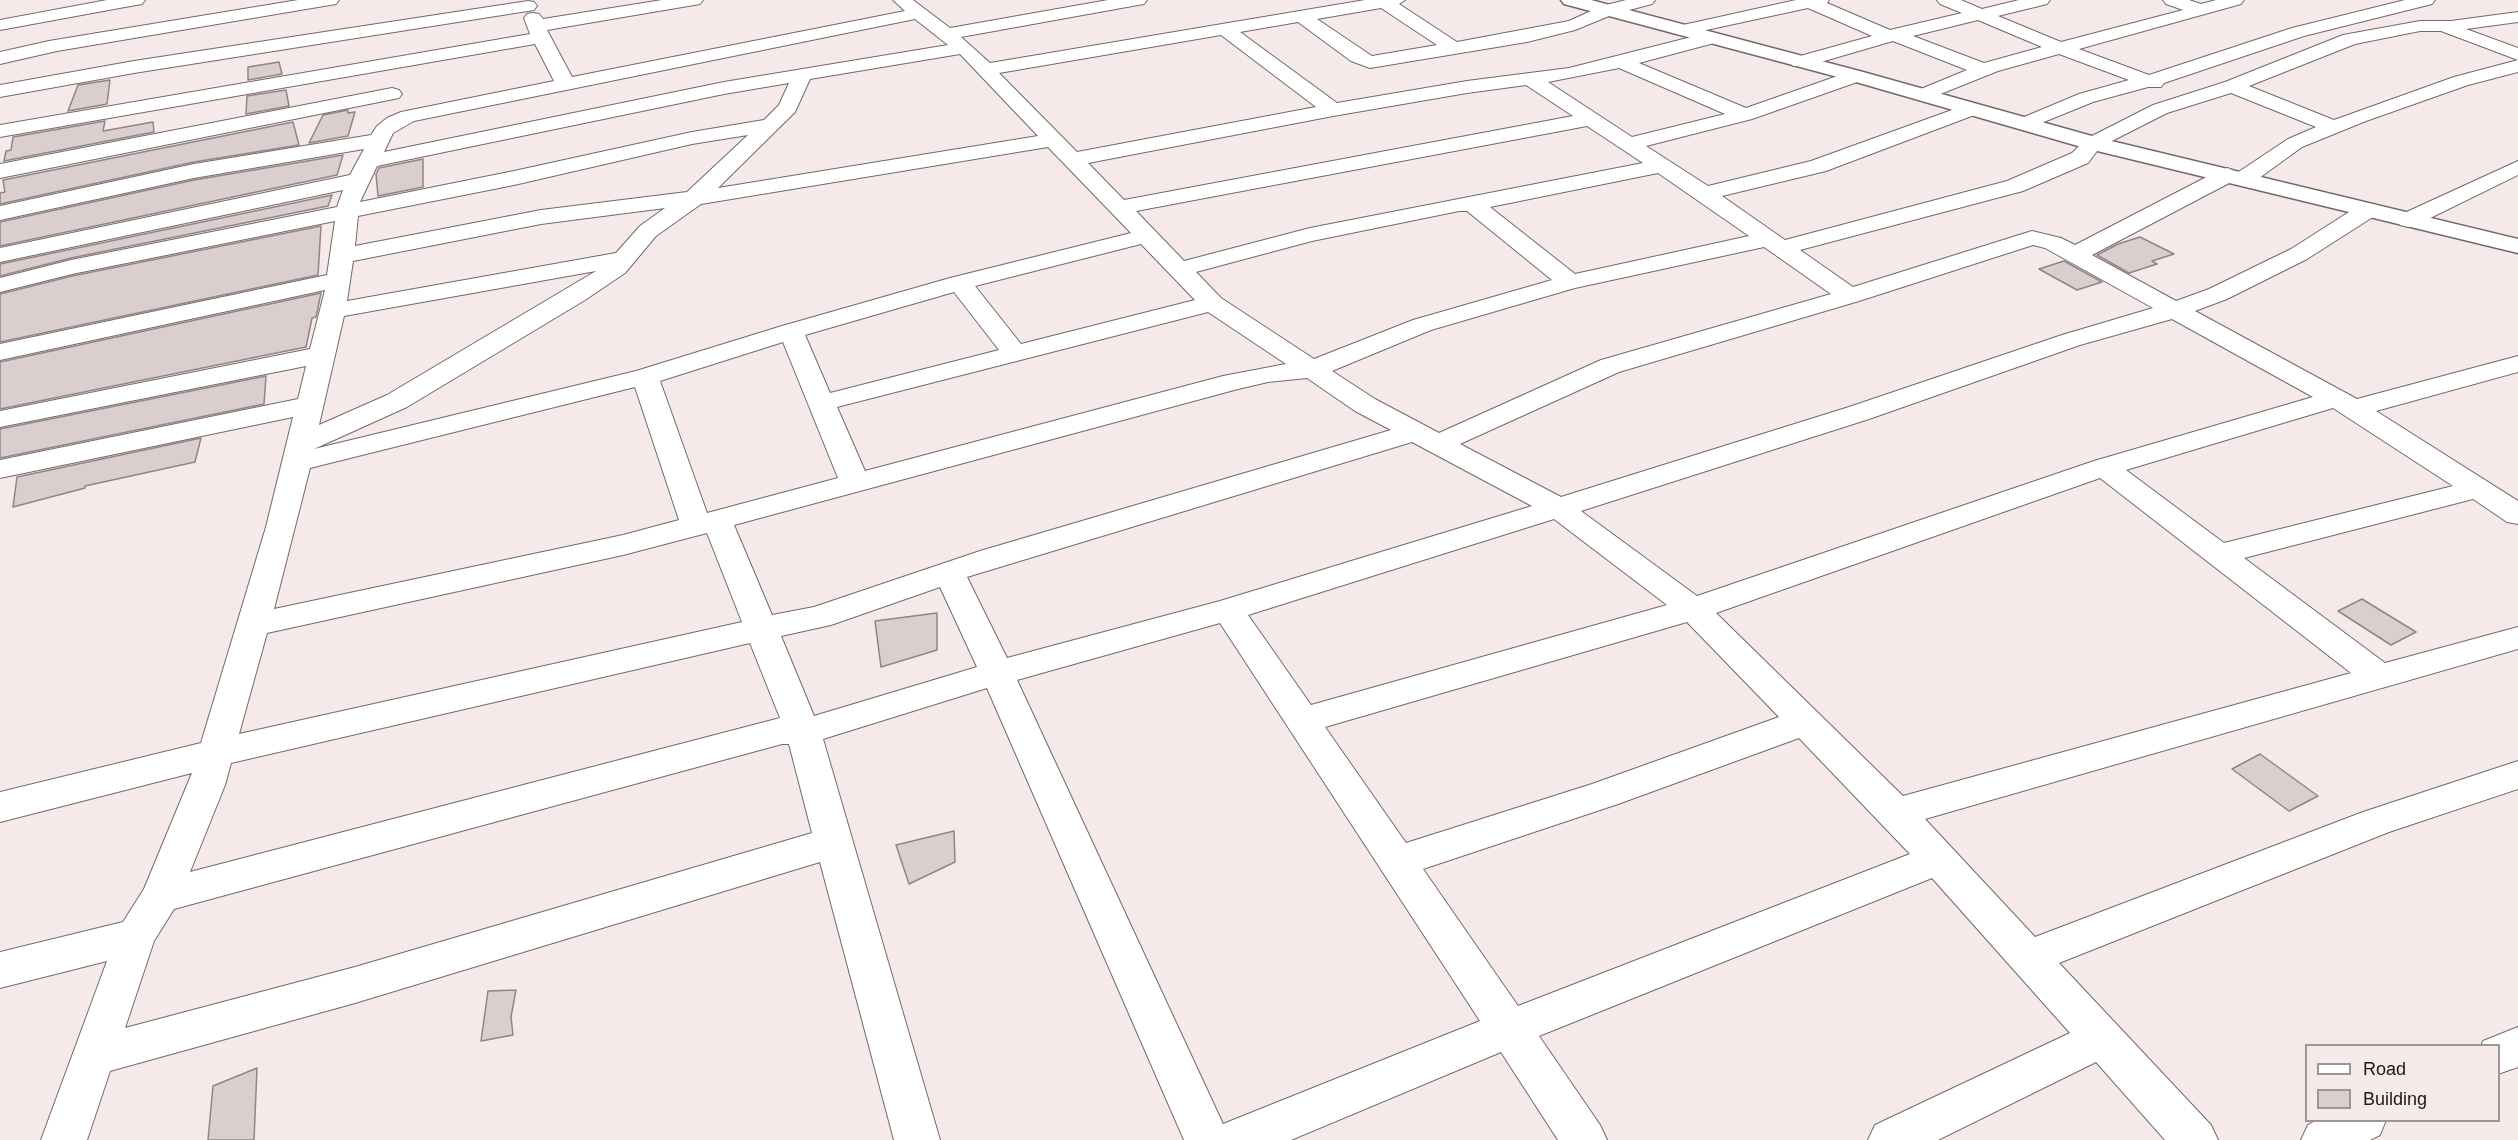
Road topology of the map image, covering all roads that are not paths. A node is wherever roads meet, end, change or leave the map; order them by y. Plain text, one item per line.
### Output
1 (330, 0) edge
2 (694, 0) edge
3 (1138, 0) edge
4 (1570, 0) edge
5 (1646, 0) edge
6 (1758, 0) edge
7 (1946, 0) edge
8 (2041, 0) edge
9 (2172, 0) edge
10 (2235, 0) edge
11 (2426, 0) edge
12 (132, 1) edge
13 (1390, 1) edge
14 (1814, 1) edge
15 (527, 3) edge
16 (915, 5) edge
17 (47, 8) edge
18 (2390, 8) junction
19 (1777, 9) junction
20 (1608, 10) junction
21 (2201, 10) junction
22 (1981, 15) junction
23 (1303, 17) junction
24 (2518, 17) edge
25 (2434, 24) junction
26 (0, 25) edge
27 (1226, 30) junction
28 (1681, 30) junction
29 (128, 32) junction
30 (538, 32) junction
31 (1891, 36) junction
32 (1711, 38) junction
33 (955, 41) junction
34 (49, 48) junction
35 (1453, 48) junction
36 (2059, 48) junction
37 (2518, 54) edge
38 (0, 57) edge
39 (1621, 62) junction
40 (1800, 62) junction
41 (2518, 66) edge
42 (986, 70) junction
43 (1984, 70) junction
44 (802, 76) junction
45 (1856, 76) junction
46 (1530, 79) junction
47 (2148, 80) junction
48 (48, 82) junction
49 (566, 84) junction
50 (2232, 86) junction
51 (0, 91) edge
52 (392, 94) dead end
53 (1923, 95) junction
54 (2194, 98) junction
55 (1333, 110) junction
56 (1970, 110) junction
57 (1745, 115) junction
58 (1590, 118) junction
59 (43, 124) junction
60 (2024, 124) junction
61 (771, 125) junction
62 (2334, 127) junction
63 (0, 131) edge
64 (2093, 143) junction
65 (1629, 144) junction
66 (1062, 150) junction
67 (369, 160) junction
68 (1662, 166) junction
69 (2518, 167) edge
70 (0, 171) edge
71 (2236, 177) junction
72 (1704, 194) junction
73 (694, 198) junction
74 (1472, 204) junction
75 (1118, 208) junction
76 (2368, 210) junction
77 (347, 211) junction
78 (0, 213) edge
79 (2408, 220) junction
80 (1145, 236) junction
81 (1774, 244) junction
82 (2518, 246) edge
83 (0, 255) edge
84 (2074, 255) junction
85 (625, 258) junction
86 (1180, 269) junction
87 (338, 282) junction
88 (1569, 282) junction
89 (959, 283) junction
90 (0, 285) edge
91 (1850, 296) junction
92 (1212, 303) junction
93 (2174, 310) junction
94 (792, 331) junction
95 (0, 352) edge
96 (1015, 353) junction
97 (322, 355) junction
98 (2518, 363) edge
99 (1310, 370) junction
100 (645, 377) junction
101 (822, 403) junction
102 (2344, 403) junction
103 (310, 405) junction
104 (0, 419) edge
105 (1426, 438) junction
106 (299, 453) junction
107 (2104, 466) junction
108 (0, 469) edge
109 (855, 483) junction
110 (2478, 489) junction
111 (1558, 508) junction
112 (2518, 515) edge
113 (706, 523) junction
114 (2219, 554) junction
115 (949, 573) junction
116 (1693, 609) junction
117 (1228, 610) junction
118 (253, 625) junction
119 (762, 628) junction
120 (2518, 638) edge
121 (997, 673) junction
122 (2380, 677) junction
123 (1301, 721) junction
124 (1807, 721) junction
125 (803, 732) junction
126 (217, 753) junction
127 (2518, 776) edge
128 (0, 807) edge
129 (1896, 813) junction
130 (835, 842) junction
131 (1939, 859) junction
132 (1396, 862) junction
133 (161, 896) junction
134 (136, 936) junction
135 (2028, 957) junction
136 (0, 970) edge
137 (1509, 1029) junction
138 (2103, 1038) junction
139 (2518, 1046) edge
140 (96, 1055) junction
141 (2500, 1055) edge
142 (2360, 1122) edge
143 (58, 1138) edge
144 (917, 1140) edge
145 (1207, 1140) edge
146 (1238, 1140) edge
147 (1584, 1140) edge
148 (1891, 1140) edge
149 (2195, 1140) edge
150 (2324, 1140) edge

1 - 29 street
2 - 30 street
3 - 33 street
4 - 20 street
5 - 20 street
6 - 19 street
7 - 22 street
8 - 22 street
9 - 21 street
10 - 21 street
11 - 18 street
12 - 17 street
12 - 29 street
13 - 23 street
13 - 35 street
14 - 19 street
14 - 31 street
15 - 30 street
15 - 48 street
16 - 33 street
16 - 49 street
17 - 26 street
17 - 34 street
18 - 25 street
18 - 47 street
19 - 28 street
20 - 28 street
20 - 35 street
21 - 36 street
22 - 31 street
22 - 36 street
23 - 27 street
23 - 35 street
24 - 25 street
25 - 37 street
25 - 50 street
27 - 42 street
27 - 55 street
28 - 32 street
29 - 34 street
30 - 49 street
30 - 59 street
31 - 40 street
31 - 43 street
32 - 39 street
32 - 40 street
33 - 42 street
33 - 44 street
34 - 38 street
34 - 48 street
36 - 43 street
36 - 47 street
39 - 46 street
39 - 57 street
40 - 45 street
41 - 62 street
42 - 66 street
43 - 53 street
44 - 61 street
44 - 67 street
45 - 53 street
45 - 57 street
46 - 55 street
46 - 58 street
47 - 54 street
47 - 60 street
48 - 51 street
48 - 59 street
49 - 67 street
50 - 54 street
50 - 62 street
52 - 70 street
53 - 56 street
54 - 64 street
55 - 66 street
56 - 60 street
56 - 72 street
57 - 65 street
58 - 65 street
58 - 75 street
59 - 63 street
60 - 64 street
61 - 73 street
61 - 77 street
62 - 71 street
64 - 71 street
64 - 81 street
65 - 68 street
66 - 73 street
66 - 75 street
67 - 77 street
67 - 78 street
67 - 83 street
68 - 72 street
68 - 74 street
69 - 79 street
71 - 76 street
71 - 84 street
72 - 81 street
73 - 85 street
73 - 87 street
74 - 86 street
74 - 88 street
75 - 80 street
76 - 79 street
76 - 93 street
77 - 87 street
77 - 90 street
79 - 82 street
80 - 86 street
80 - 89 street
81 - 88 street
81 - 91 street
84 - 91 street
84 - 93 street
85 - 87 street
85 - 106 street
86 - 92 street
87 - 95 street
87 - 97 street
88 - 99 street
89 - 94 street
89 - 96 street
91 - 105 street
92 - 96 street
92 - 99 street
93 - 102 street
93 - 111 street
94 - 100 street
94 - 101 street
96 - 101 street
97 - 103 street
97 - 104 street
98 - 102 street
99 - 105 street
99 - 109 street
100 - 106 street
100 - 113 street
101 - 109 street
102 - 107 street
102 - 110 street
103 - 106 street
103 - 108 street
105 - 111 street
105 - 115 street
106 - 118 street
107 - 114 street
107 - 116 street
109 - 113 street
110 - 112 street
110 - 114 street
111 - 116 street
111 - 117 street
113 - 118 street
113 - 119 street
114 - 122 street
115 - 119 street
115 - 121 street
116 - 123 street
116 - 124 street
117 - 121 street
117 - 123 street
118 - 126 street
119 - 125 street
119 - 126 street
120 - 122 street
121 - 125 street
121 - 145 street
122 - 129 street
123 - 132 street
124 - 129 street
124 - 132 street
125 - 130 street
125 - 133 street
126 - 128 street
126 - 133 street
127 - 135 street
129 - 131 street
130 - 140 street
130 - 144 street
131 - 135 street
131 - 137 street
132 - 137 street
133 - 134 street
134 - 136 street
134 - 140 street
135 - 138 street
137 - 146 street
137 - 147 street
138 - 148 street
138 - 149 street
139 - 141 street
140 - 143 street
142 - 150 street

